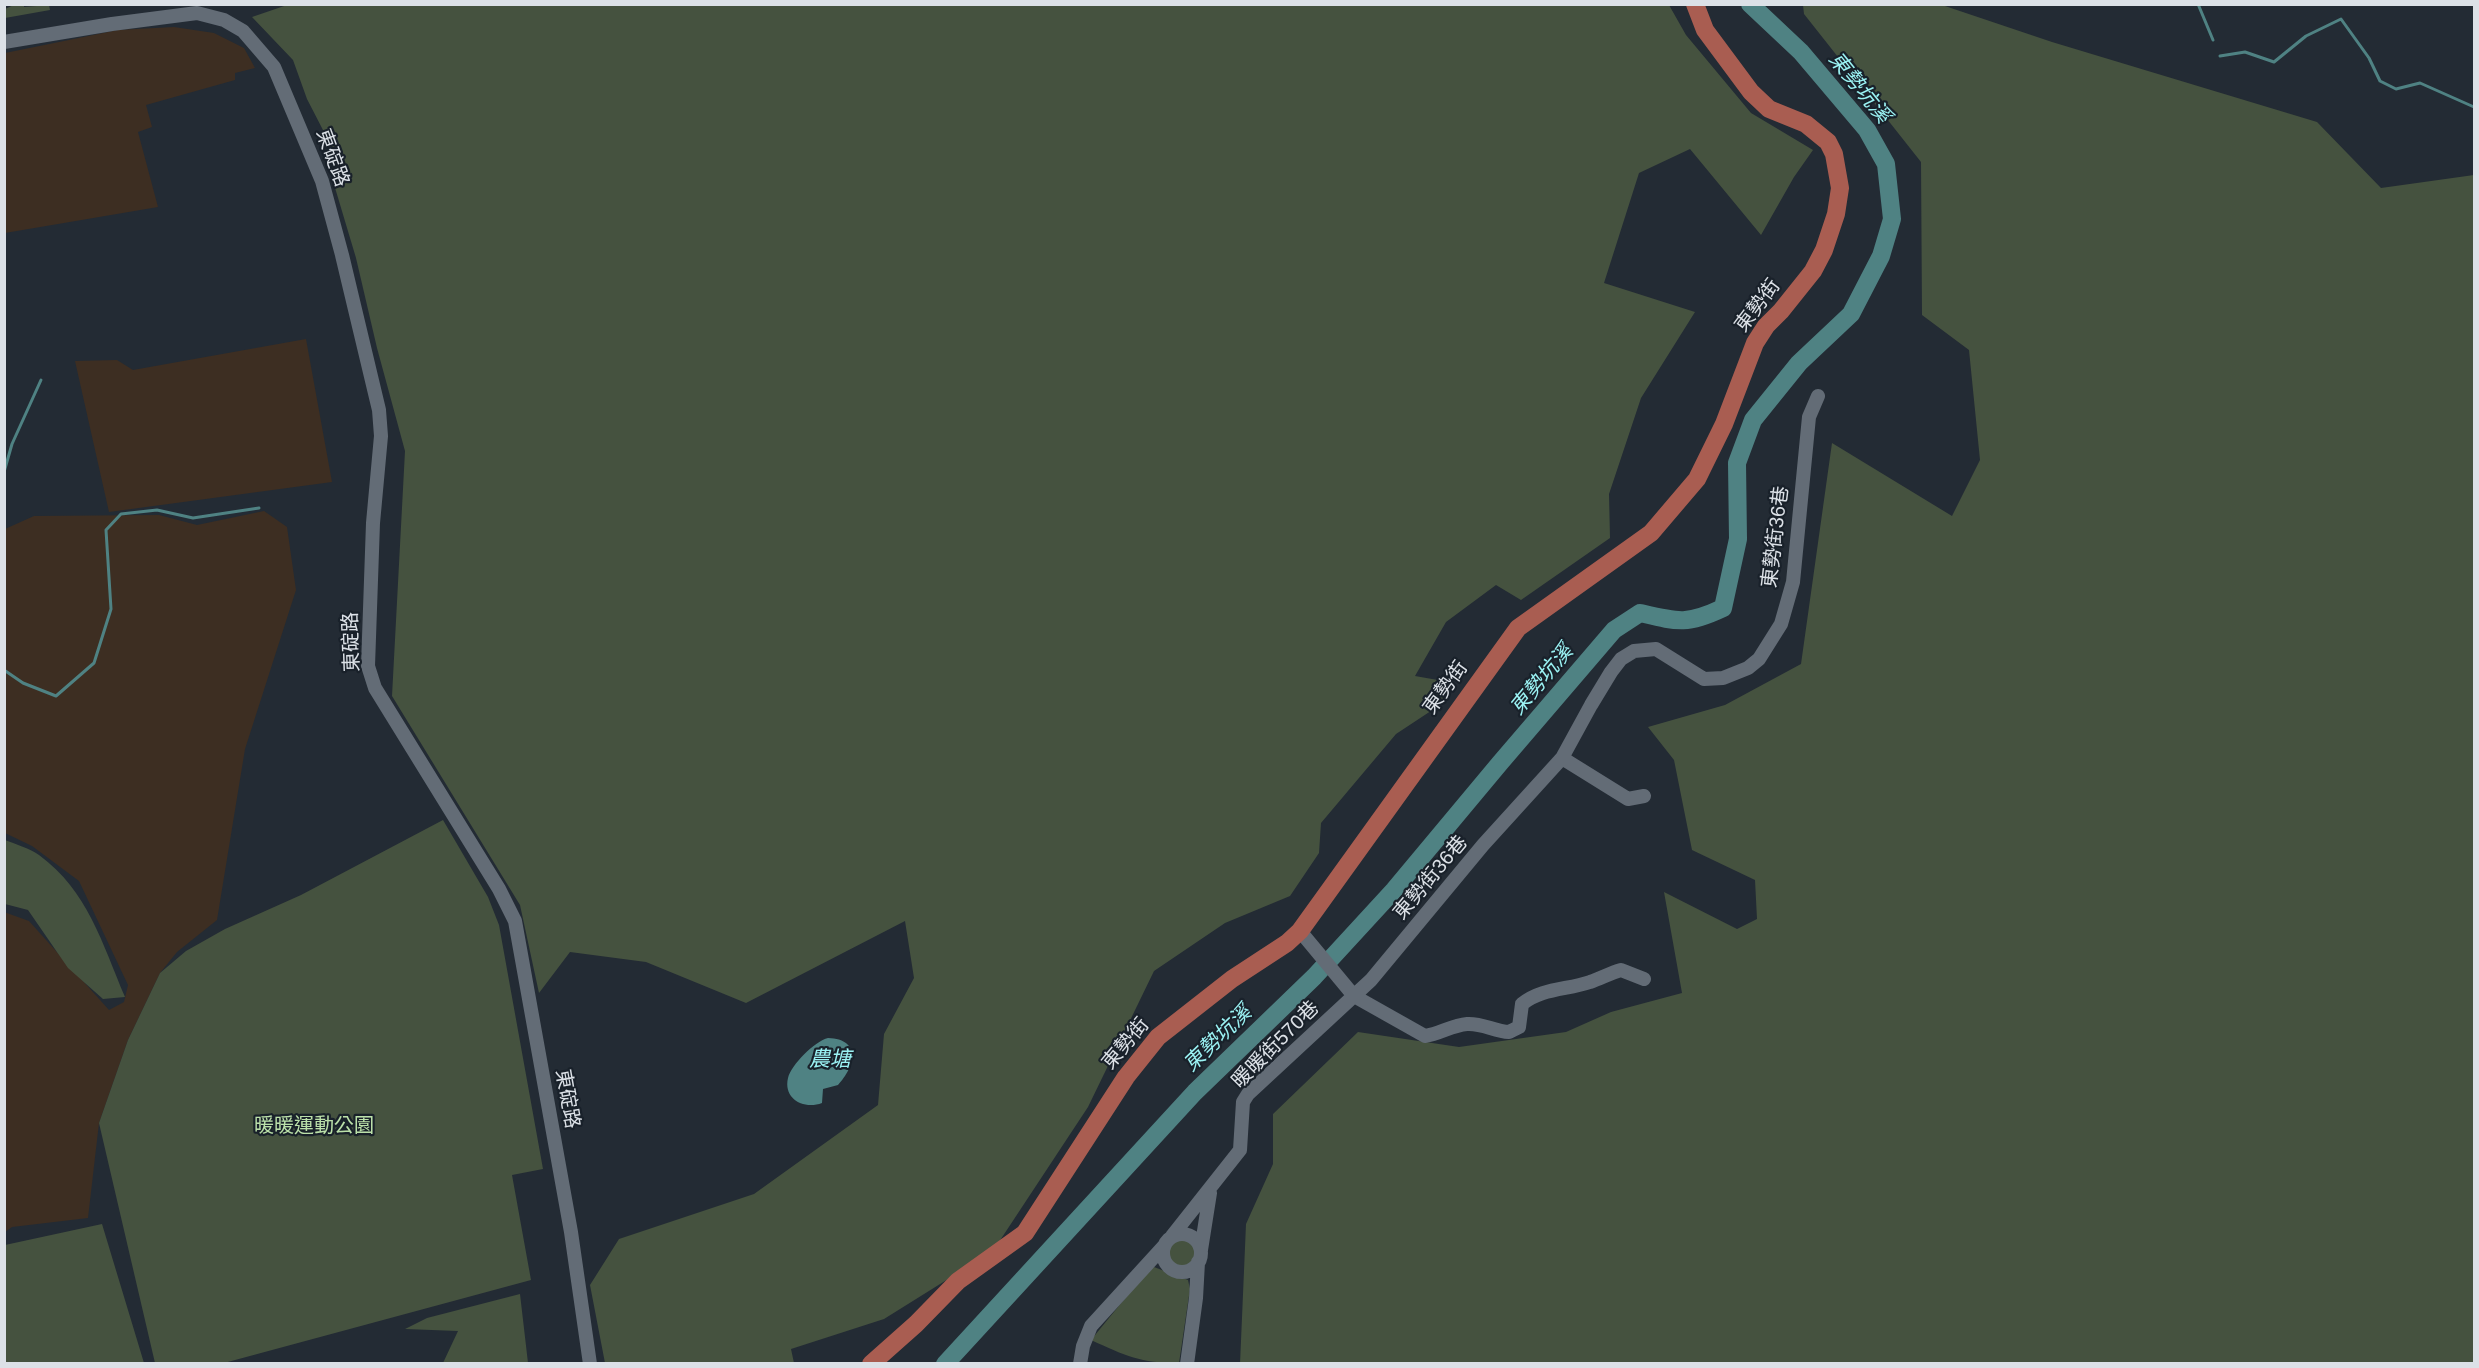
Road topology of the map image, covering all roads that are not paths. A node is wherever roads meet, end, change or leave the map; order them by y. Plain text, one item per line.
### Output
1 (1695, 4) edge
2 (197, 9) edge
3 (4, 42) edge
4 (1818, 396) dead end
5 (1562, 758) junction
6 (1644, 796) dead end
7 (1305, 937) junction
8 (1644, 979) dead end
9 (1351, 991) junction
10 (1210, 1191) junction
11 (1168, 1241) junction
12 (1199, 1256) junction
13 (590, 1364) edge
14 (871, 1364) edge
15 (1080, 1364) edge
16 (1187, 1364) edge

1 - 7 main road, 東勢街
2 - 3 street
2 - 13 street, 東碇路
4 - 5 street, 東勢街36巷
5 - 6 street
5 - 9 street, 東勢街36巷
7 - 9 street
7 - 14 main road, 東勢街
8 - 9 street
9 - 10 street, 暖暖街570巷
10 - 11 street, 暖暖街570巷
10 - 12 street
11 - 12 street
11 - 12 street
11 - 15 street, 暖暖街570巷
12 - 16 street

